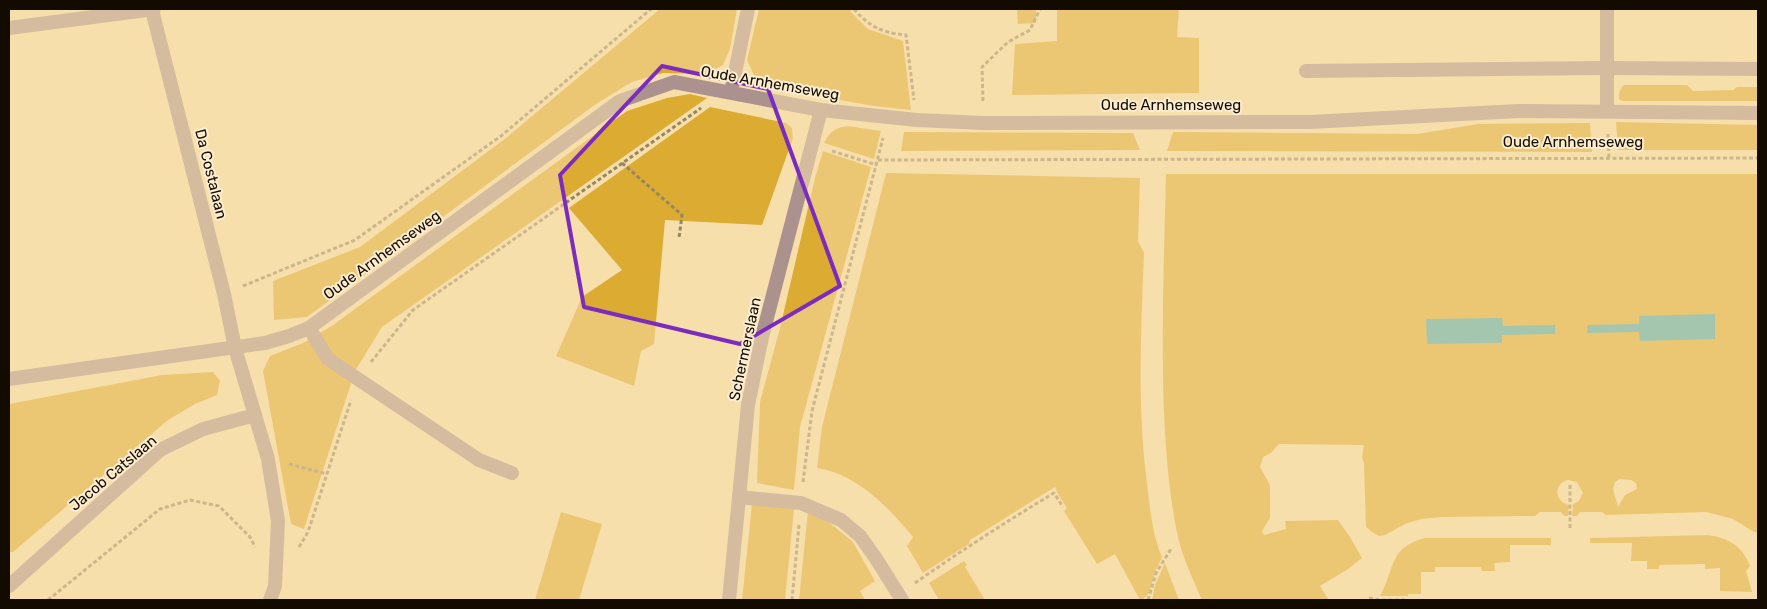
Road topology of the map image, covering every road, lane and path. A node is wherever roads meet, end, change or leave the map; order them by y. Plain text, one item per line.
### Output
1 (153, 9) edge
2 (651, 9) edge
3 (748, 9) edge
4 (854, 9) edge
5 (1040, 9) edge
6 (1608, 9) edge
7 (9, 28) edge
8 (1607, 68) junction
9 (1758, 70) edge
10 (1306, 71) dead end
11 (730, 92) junction
12 (702, 108) dead end
13 (821, 110) junction
14 (1608, 110) junction
15 (1758, 113) edge
16 (889, 118) junction
17 (916, 120) junction
18 (984, 123) junction
19 (812, 145) junction
20 (1758, 158) edge
21 (878, 160) junction
22 (622, 163) junction
23 (877, 164) junction
24 (679, 238) dead end
25 (224, 294) junction
26 (309, 328) junction
27 (235, 348) junction
28 (358, 378) junction
29 (9, 379) edge
30 (255, 414) junction
31 (268, 459) junction
32 (512, 473) dead end
33 (327, 474) junction
34 (1570, 484) dead end
35 (739, 497) junction
36 (801, 503) junction
37 (1063, 507) dead end
38 (1570, 528) dead end
39 (298, 548) dead end
40 (1171, 549) dead end
41 (258, 553) dead end
42 (9, 586) edge
43 (900, 597) edge
44 (1369, 598) dead end
45 (48, 600) edge
46 (270, 600) edge
47 (728, 600) edge
48 (792, 600) edge
49 (1148, 600) edge
50 (1406, 600) edge

1 - 7 street
1 - 25 street, Da Costalaan
2 - 25 path
3 - 11 street
4 - 17 path
5 - 18 path
6 - 8 street
8 - 9 street
8 - 10 street
8 - 14 street
11 - 13 street, Oude Arnhemseweg
11 - 26 street, Oude Arnhemseweg
12 - 22 path
13 - 16 street, Oude Arnhemseweg
13 - 19 street, Schermerslaan
14 - 15 street, Oude Arnhemseweg
14 - 18 street, Oude Arnhemseweg
16 - 17 street, Oude Arnhemseweg
16 - 21 path
17 - 18 street, Oude Arnhemseweg
19 - 23 path
19 - 35 street, Schermerslaan
20 - 21 path, Oude Arnhemseweg
21 - 23 path
22 - 24 path
22 - 28 path
23 - 36 path
25 - 27 street, Da Costalaan
26 - 27 street, Oude Arnhemseweg
26 - 28 street
27 - 29 street, Oude Arnhemseweg
27 - 30 street, Da Costalaan
28 - 32 street
28 - 33 path
30 - 31 street, Da Costalaan
30 - 42 street, Jacob Catslaan
31 - 33 path
31 - 46 street, Da Costalaan
33 - 39 path
34 - 38 path
35 - 36 street
35 - 47 street, Schermerslaan
36 - 43 street
36 - 48 path
37 - 43 path
40 - 49 path
41 - 45 path
44 - 50 path

